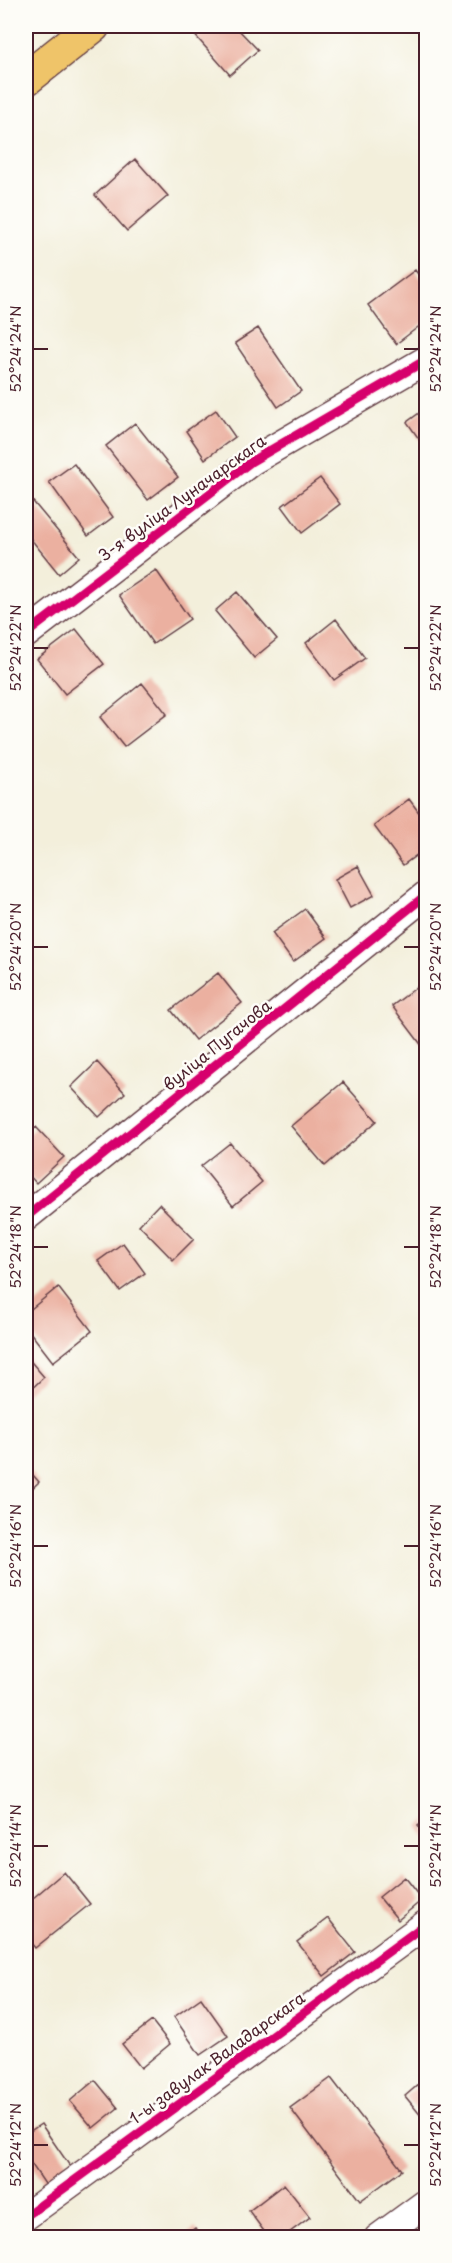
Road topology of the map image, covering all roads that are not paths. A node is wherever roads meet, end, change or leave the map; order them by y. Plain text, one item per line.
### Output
1 (93, 26) edge
2 (26, 79) edge
3 (426, 360) edge
4 (26, 634) edge
5 (426, 895) edge
6 (26, 1217) edge
7 (426, 1924) edge
8 (426, 2203) edge
9 (26, 2216) edge
10 (378, 2238) edge

1 - 2 main road
3 - 4 street, 3-я вуліца Луначарскага
5 - 6 street, вуліца Пугачова
7 - 9 street, 1-ы завулак Валадарскага
8 - 10 street

